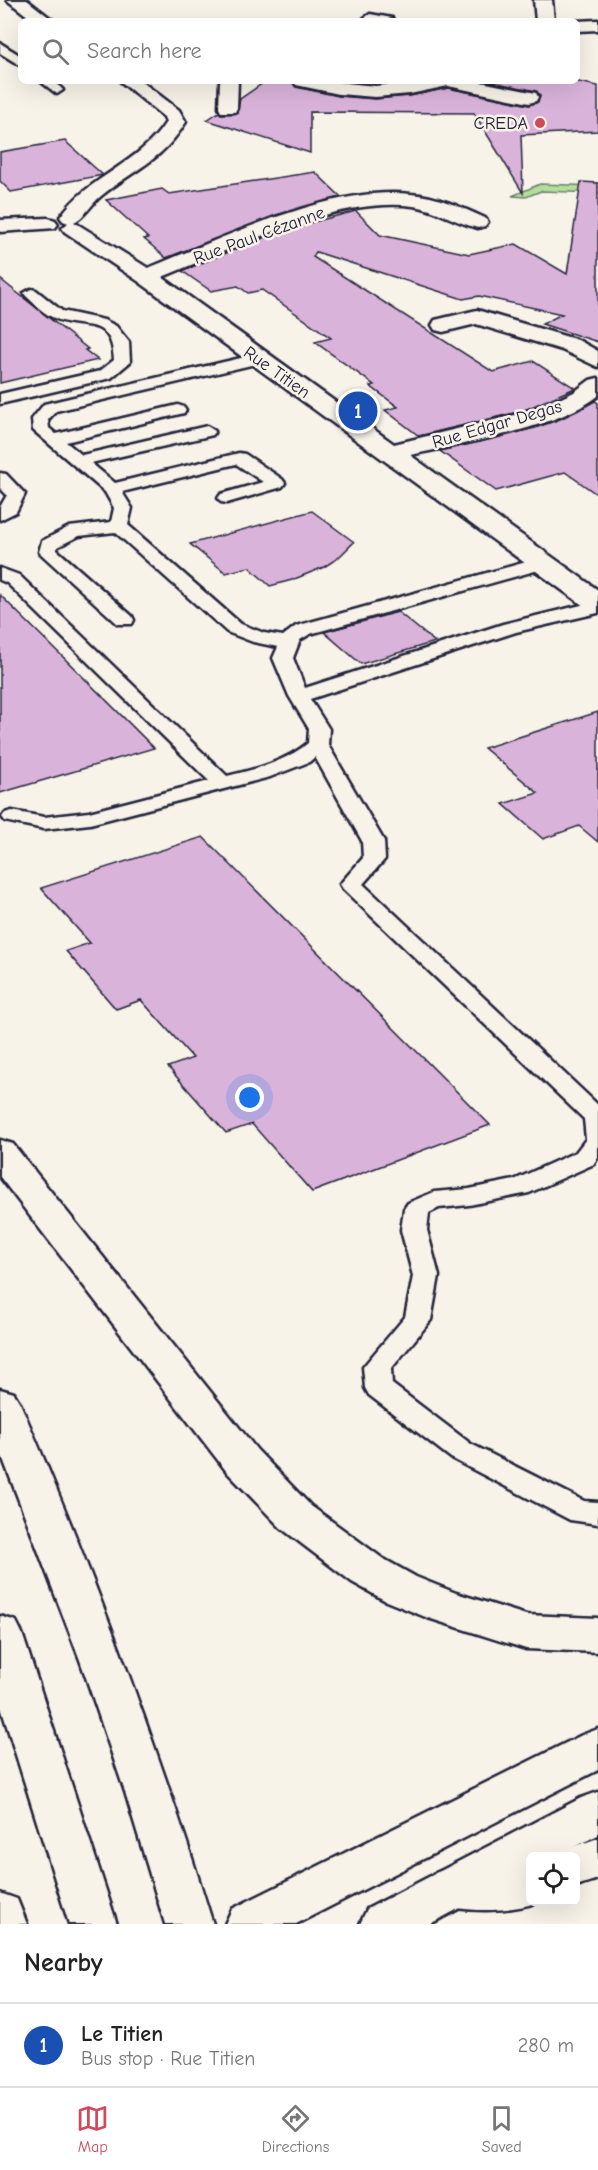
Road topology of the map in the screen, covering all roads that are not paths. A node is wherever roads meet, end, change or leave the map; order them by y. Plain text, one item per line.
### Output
1 (16, 0) edge
2 (543, 0) edge
3 (41, 18) edge
4 (545, 18) edge
5 (598, 25) edge
6 (580, 26) edge
7 (4, 44) edge
8 (18, 59) edge
9 (50, 84) edge
10 (134, 84) edge
11 (229, 84) edge
12 (314, 84) edge
13 (434, 84) edge
14 (462, 84) edge
15 (57, 90) dead end
16 (529, 97) dead end
17 (228, 108) dead end
18 (71, 222) junction
19 (478, 222) dead end
20 (0, 226) edge
21 (146, 276) junction
22 (31, 293) dead end
23 (443, 325) dead end
24 (258, 359) junction
25 (598, 360) edge
26 (598, 385) edge
27 (0, 399) edge
28 (178, 410) dead end
29 (207, 431) dead end
30 (53, 440) junction
31 (390, 452) junction
32 (79, 461) junction
33 (0, 478) edge
34 (112, 489) junction
35 (227, 498) dead end
36 (0, 515) edge
37 (119, 526) junction
38 (543, 563) junction
39 (0, 573) edge
40 (598, 605) edge
41 (125, 620) dead end
42 (289, 643) junction
43 (299, 696) junction
44 (318, 745) junction
45 (224, 784) junction
46 (12, 818) dead end
47 (598, 1139) edge
48 (0, 1152) edge
49 (0, 1403) edge
50 (598, 1513) edge
51 (0, 1633) edge
52 (598, 1635) edge
53 (598, 1748) edge
54 (598, 1812) edge
55 (160, 1824) junction
56 (598, 1858) edge
57 (580, 1865) edge
58 (526, 1886) edge
59 (452, 1888) junction
60 (0, 1914) edge
61 (3, 1924) edge
62 (93, 1924) edge
63 (189, 1924) edge
64 (206, 1924) edge
65 (249, 1924) edge
66 (384, 1924) edge

1 - 3 main road
2 - 4 main road
5 - 6 main road
7 - 8 lane
9 - 15 lane
10 - 18 main road
11 - 17 main road
12 - 13 main road
14 - 16 main road
18 - 20 main road
18 - 21 main road, Rue Titien
19 - 21 main road, Rue Paul Cézanne
21 - 24 main road, Rue Titien
22 - 27 lane
23 - 25 main road
24 - 30 lane
24 - 31 main road, Rue Titien
26 - 31 main road, Rue Edgar Degas
28 - 30 lane
29 - 32 lane
30 - 32 lane
31 - 38 main road, Rue Titien
32 - 34 lane
33 - 36 lane
34 - 35 lane
34 - 37 lane
37 - 41 lane
37 - 42 lane
38 - 40 main road, Rue Titien
38 - 42 lane
39 - 45 lane
40 - 43 lane
42 - 43 lane
43 - 44 lane
44 - 45 lane
44 - 47 lane
45 - 46 lane
47 - 50 lane
48 - 52 main road
49 - 55 main road
51 - 62 main road
53 - 65 main road
54 - 59 main road
55 - 63 main road
55 - 64 main road
56 - 57 main road
58 - 59 main road
59 - 66 main road
60 - 61 main road

